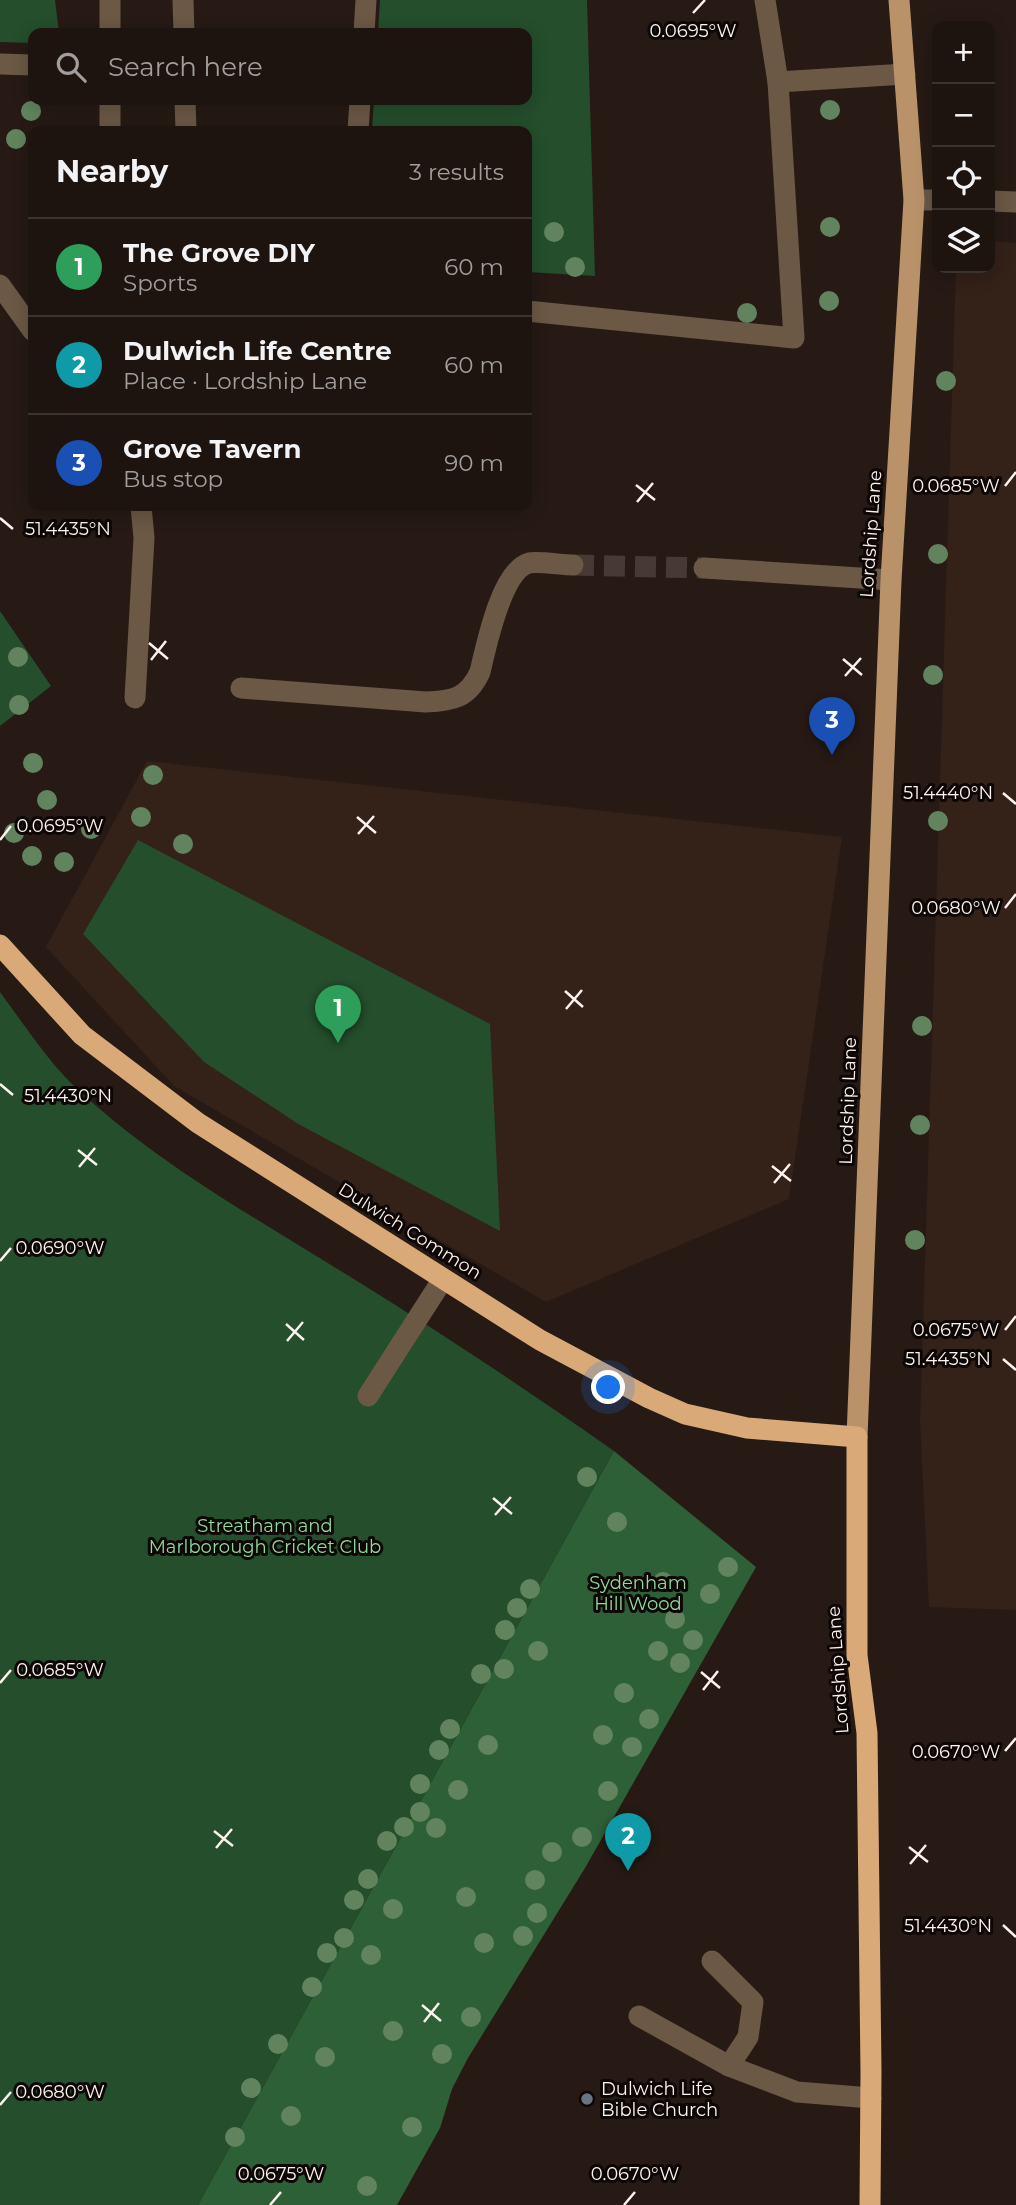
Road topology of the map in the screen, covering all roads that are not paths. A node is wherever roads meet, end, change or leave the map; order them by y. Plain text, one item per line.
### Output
1 (110, 0) edge
2 (183, 0) edge
3 (366, 0) edge
4 (765, 0) edge
5 (899, 0) edge
6 (110, 28) edge
7 (184, 28) edge
8 (364, 28) edge
9 (0, 64) edge
10 (28, 65) edge
11 (905, 74) junction
12 (778, 82) junction
13 (110, 105) edge
14 (185, 105) edge
15 (360, 105) edge
16 (110, 126) edge
17 (186, 126) edge
18 (358, 126) edge
19 (914, 200) junction
20 (932, 200) edge
21 (995, 201) edge
22 (1016, 202) edge
23 (0, 285) edge
24 (532, 312) edge
25 (28, 324) edge
26 (141, 511) edge
27 (573, 565) tunnel mouth
28 (704, 568) tunnel mouth
29 (891, 580) junction
30 (241, 688) dead end
31 (135, 698) dead end
32 (0, 945) edge
33 (443, 1279) junction
34 (368, 1396) dead end
35 (857, 1437) junction
36 (712, 1961) dead end
37 (639, 2016) dead end
38 (729, 2066) junction
39 (871, 2098) junction
40 (870, 2205) edge

1 - 6 street
2 - 7 street
3 - 8 street
4 - 12 street
5 - 11 main road, Lordship Lane
9 - 10 street
11 - 12 street
11 - 19 main road, Lordship Lane
12 - 24 street
13 - 16 street
14 - 17 street
15 - 18 street
19 - 20 street
19 - 29 main road, Lordship Lane
21 - 22 street
23 - 25 street
26 - 31 street
27 - 30 street
28 - 29 street
29 - 35 main road, Lordship Lane
32 - 33 highway, Dulwich Common
33 - 34 street
33 - 35 highway, Dulwich Common
35 - 39 highway, Lordship Lane
36 - 38 street
37 - 38 street
38 - 39 street
39 - 40 highway, Lordship Lane

